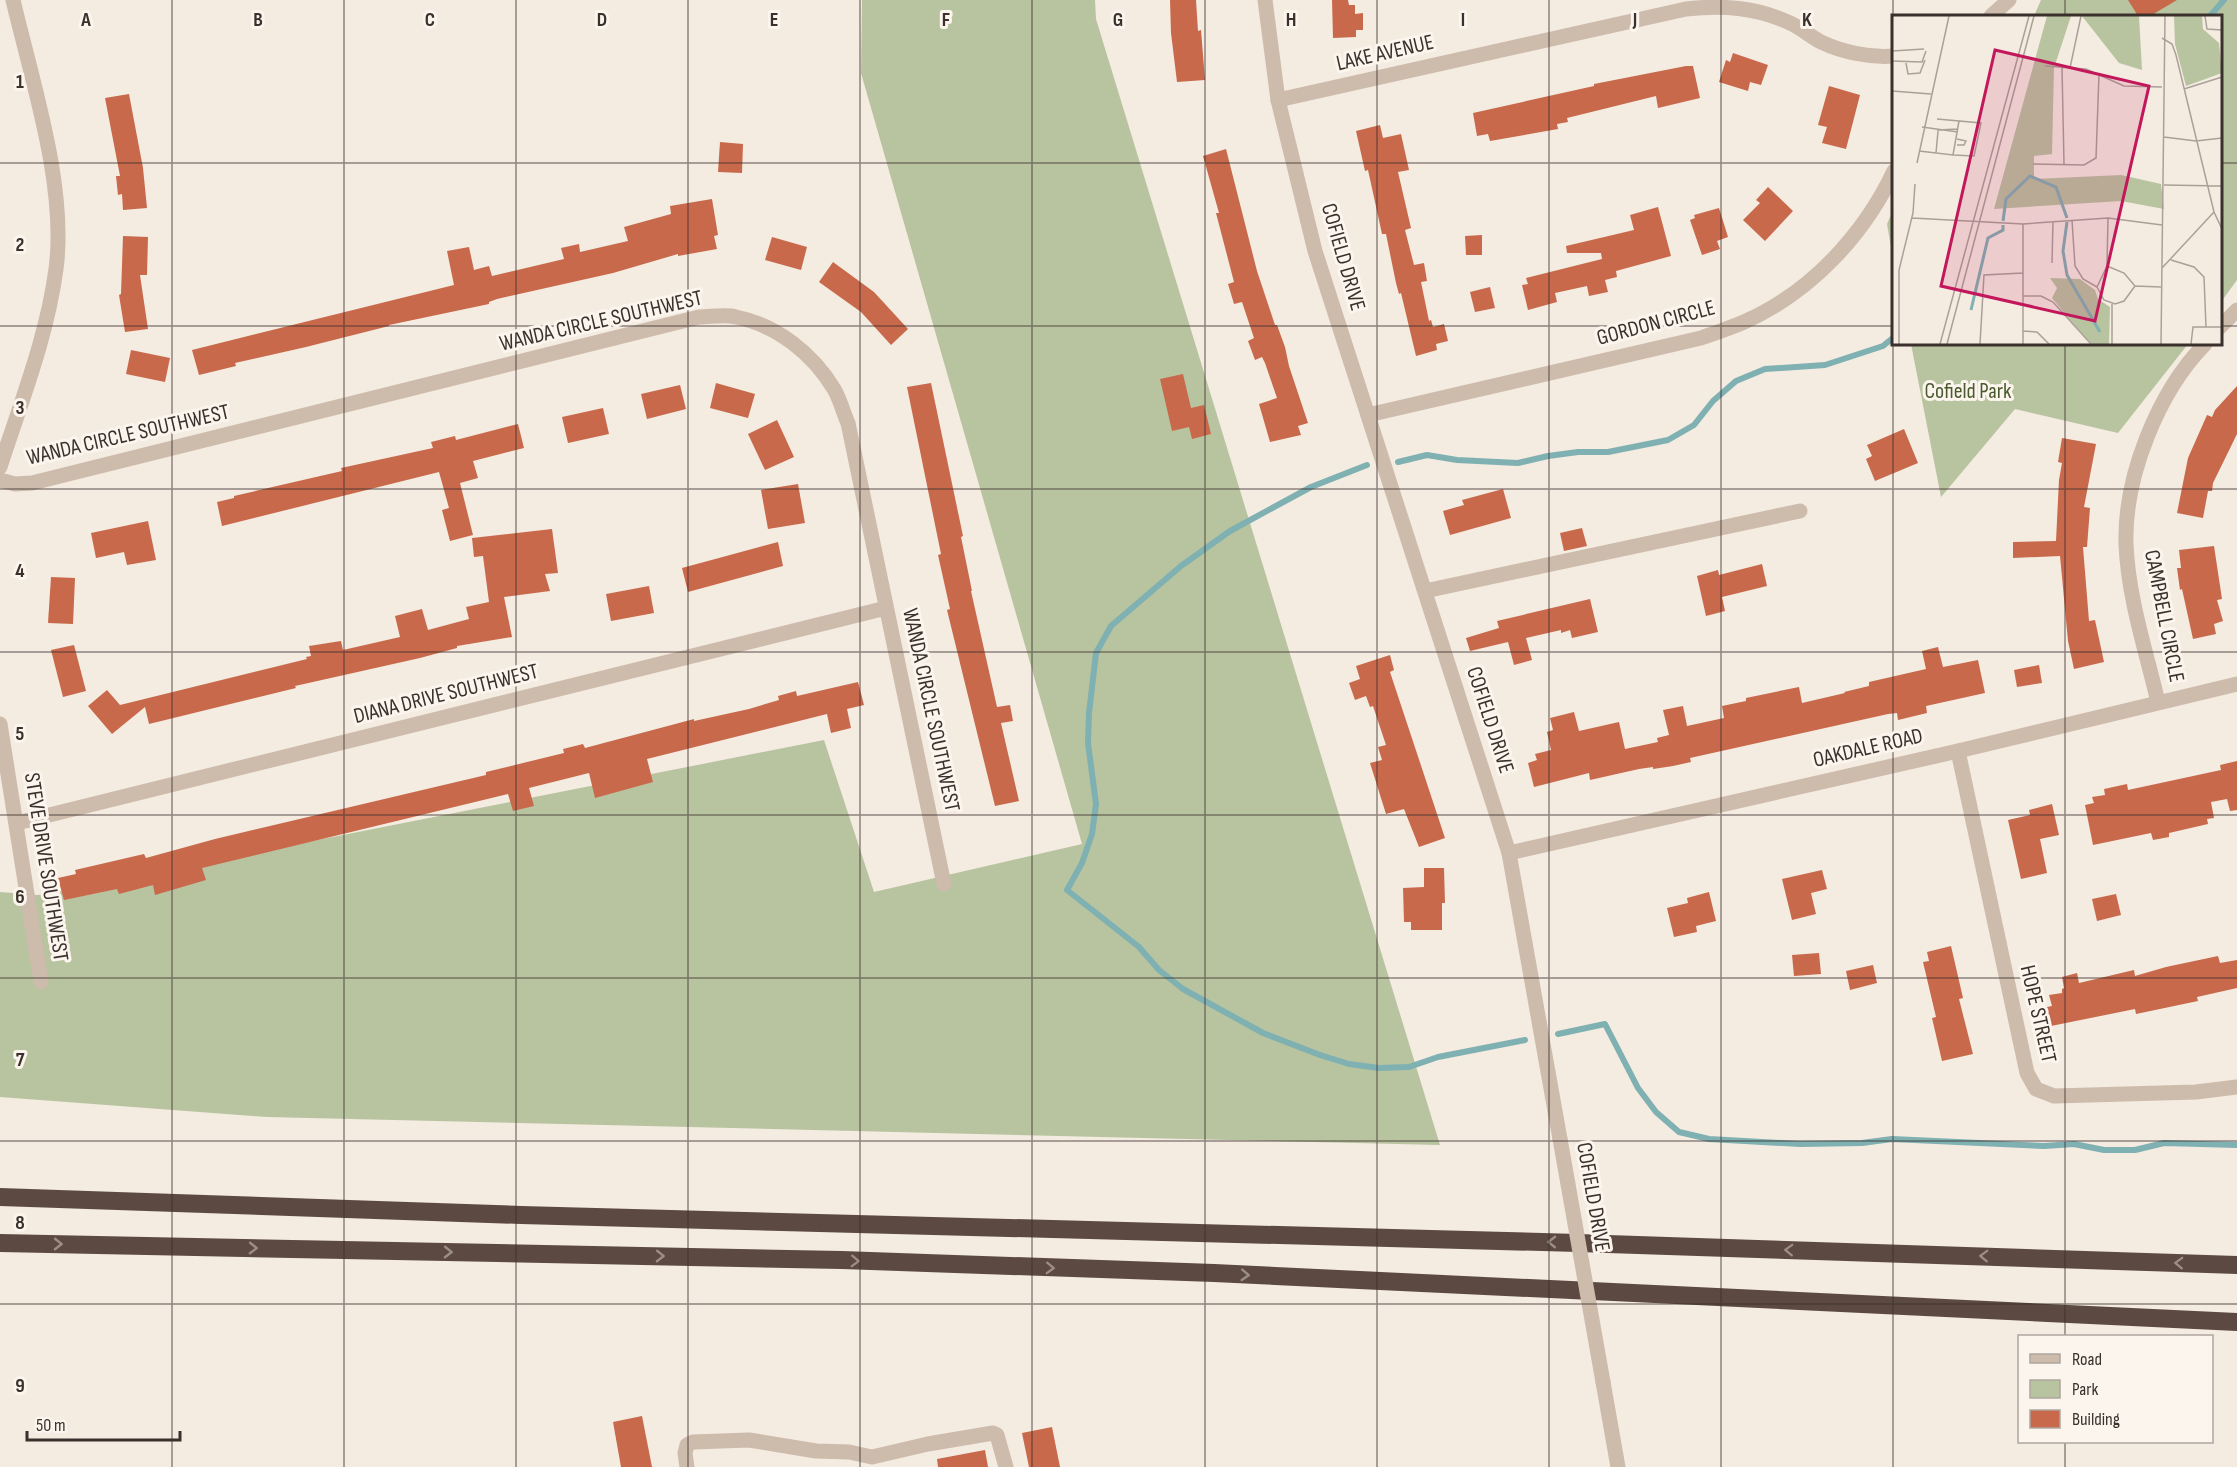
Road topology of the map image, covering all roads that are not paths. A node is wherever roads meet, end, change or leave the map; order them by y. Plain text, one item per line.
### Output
1 (13, 0) edge
2 (1265, 0) edge
3 (2009, 0) edge
4 (1714, 3) edge
5 (1992, 15) edge
6 (1892, 56) edge
7 (1278, 100) junction
8 (1892, 173) edge
9 (2237, 310) edge
10 (2222, 325) edge
11 (2204, 345) edge
12 (1368, 415) junction
13 (0, 467) edge
14 (0, 480) edge
15 (1800, 511) dead end
16 (1425, 591) junction
17 (886, 608) junction
18 (2237, 684) edge
19 (2158, 702) junction
20 (0, 724) edge
21 (1958, 751) junction
22 (3, 756) edge
23 (17, 823) junction
24 (1509, 853) junction
25 (944, 884) dead end
26 (41, 982) dead end
27 (2237, 1087) edge
28 (0, 1197) edge
29 (0, 1243) edge
30 (2237, 1265) edge
31 (2237, 1322) edge
32 (687, 1467) edge
33 (1006, 1467) edge
34 (1618, 1467) edge

1 - 13 street
2 - 7 street, COFIELD DRIVE
3 - 5 street
4 - 6 street, LAKE AVENUE
4 - 7 street, LAKE AVENUE
7 - 12 street, COFIELD DRIVE
8 - 12 street, GORDON CIRCLE
9 - 10 street
11 - 19 street, CAMPBELL CIRCLE
12 - 16 street, COFIELD DRIVE
14 - 17 street, WANDA CIRCLE SOUTHWEST
15 - 16 street
16 - 24 street, COFIELD DRIVE
17 - 23 street, DIANA DRIVE SOUTHWEST
17 - 25 street, WANDA CIRCLE SOUTHWEST
18 - 19 street, OAKDALE ROAD
19 - 21 street, OAKDALE ROAD
20 - 22 street, STEVE DRIVE SOUTHWEST
21 - 24 street, OAKDALE ROAD
21 - 27 street, HOPE STREET
22 - 23 street, STEVE DRIVE SOUTHWEST
23 - 26 street, STEVE DRIVE SOUTHWEST
24 - 34 street, COFIELD DRIVE, bridge
30 -> 28 highway
29 -> 31 highway
32 - 33 street

